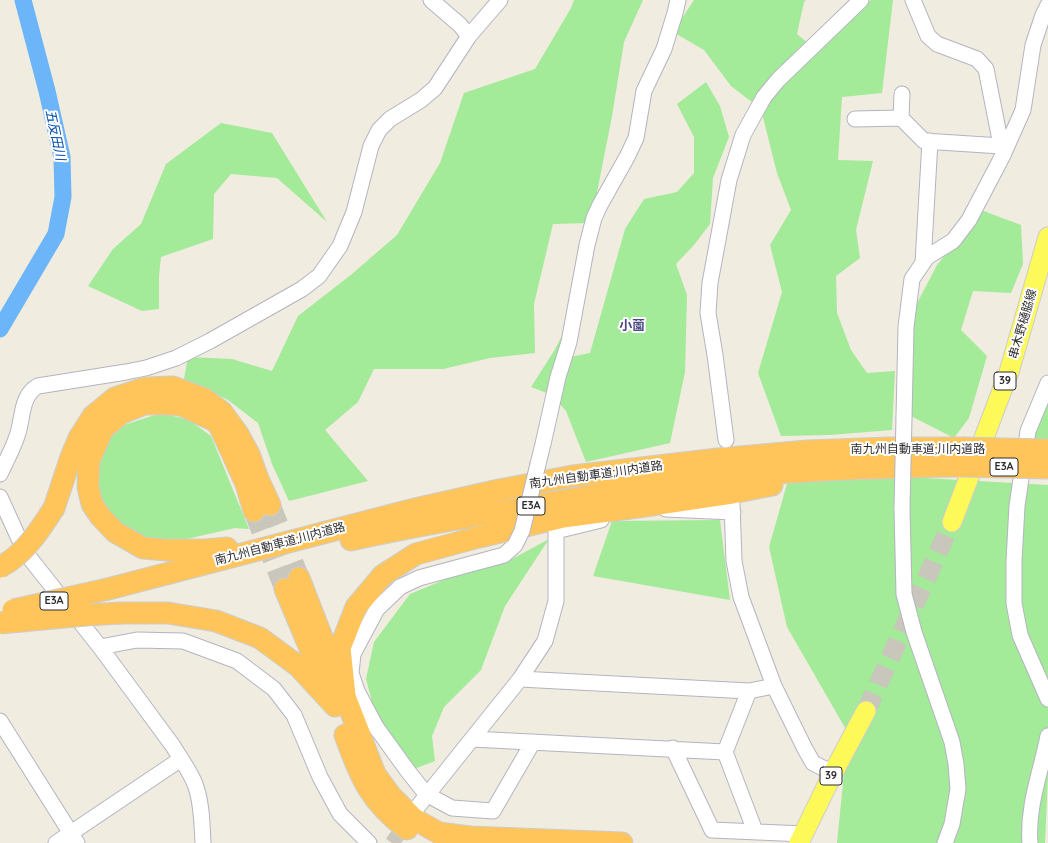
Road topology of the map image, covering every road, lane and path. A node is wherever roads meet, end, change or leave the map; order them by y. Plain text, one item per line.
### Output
1 (431, 0) edge
2 (500, 0) edge
3 (678, 0) edge
4 (860, 0) edge
5 (913, 0) edge
6 (1048, 5) edge
7 (469, 36) junction
8 (902, 94) dead end
9 (901, 118) junction
10 (855, 120) dead end
11 (930, 142) junction
12 (1002, 150) junction
13 (1048, 237) edge
14 (923, 263) junction
15 (1048, 384) edge
16 (726, 440) dead end
17 (1048, 450) edge
18 (962, 457) junction
19 (853, 468) junction
20 (1048, 468) edge
21 (0, 474) edge
22 (480, 494) junction
23 (0, 497) edge
24 (952, 522) tunnel mouth
25 (0, 566) edge
26 (292, 583) tunnel mouth
27 (108, 590) junction
28 (0, 613) edge
29 (0, 623) edge
30 (100, 647) junction
31 (520, 679) junction
32 (774, 686) junction
33 (749, 691) junction
34 (1048, 699) edge
35 (340, 701) junction
36 (866, 711) tunnel mouth
37 (0, 721) edge
38 (1048, 736) edge
39 (472, 739) junction
40 (533, 742) junction
41 (673, 748) junction
42 (726, 752) junction
43 (1046, 754) edge
44 (181, 759) junction
45 (833, 773) junction
46 (426, 794) junction
47 (415, 810) tunnel mouth
48 (754, 831) junction
49 (74, 838) edge
50 (801, 839) edge
51 (56, 843) edge
52 (203, 843) edge
53 (369, 843) edge
54 (434, 843) edge
55 (622, 843) edge
56 (945, 843) edge
57 (1030, 843) edge

1 - 7 street
2 - 7 street
3 - 46 street, bridge
4 - 16 street
5 - 12 street
6 - 12 street
7 - 21 street
8 - 9 street
9 - 10 street
9 - 11 street
11 - 12 street
11 - 14 street
12 - 14 street
13 - 24 main road, 串木野樋脇線 / 39
14 - 56 street, bridge
15 - 34 street
17 - 18 highway, 南九州自動車道;川内道路 / E3A, bridge
18 - 19 highway, 南九州自動車道;川内道路 / E3A
18 - 20 highway, 南九州自動車道;川内道路 / E3A, bridge
18 - 22 highway, 南九州自動車道;川内道路 / E3A
19 - 27 highway, 南九州自動車道;川内道路 / E3A
19 - 35 highway
22 - 25 highway, bridge
22 - 27 highway, 南九州自動車道;川内道路 / E3A
23 - 30 street
26 - 35 highway
27 - 28 highway, 南九州自動車道;川内道路 / E3A, bridge
29 - 35 highway, bridge
30 - 44 street
30 - 53 street
31 - 32 street
31 - 33 street
31 - 39 street
32 - 33 street
32 - 45 street
33 - 42 street
35 - 54 highway
35 - 55 highway
36 - 45 main road, 39
37 - 49 street
38 - 43 street
39 - 40 street
39 - 46 street
40 - 41 street
40 - 46 street
41 - 42 street
41 - 48 street
42 - 48 street
43 - 57 street
44 - 49 street
44 - 52 street
45 - 50 main road, 39
46 - 47 street
48 - 50 street
49 - 51 street

